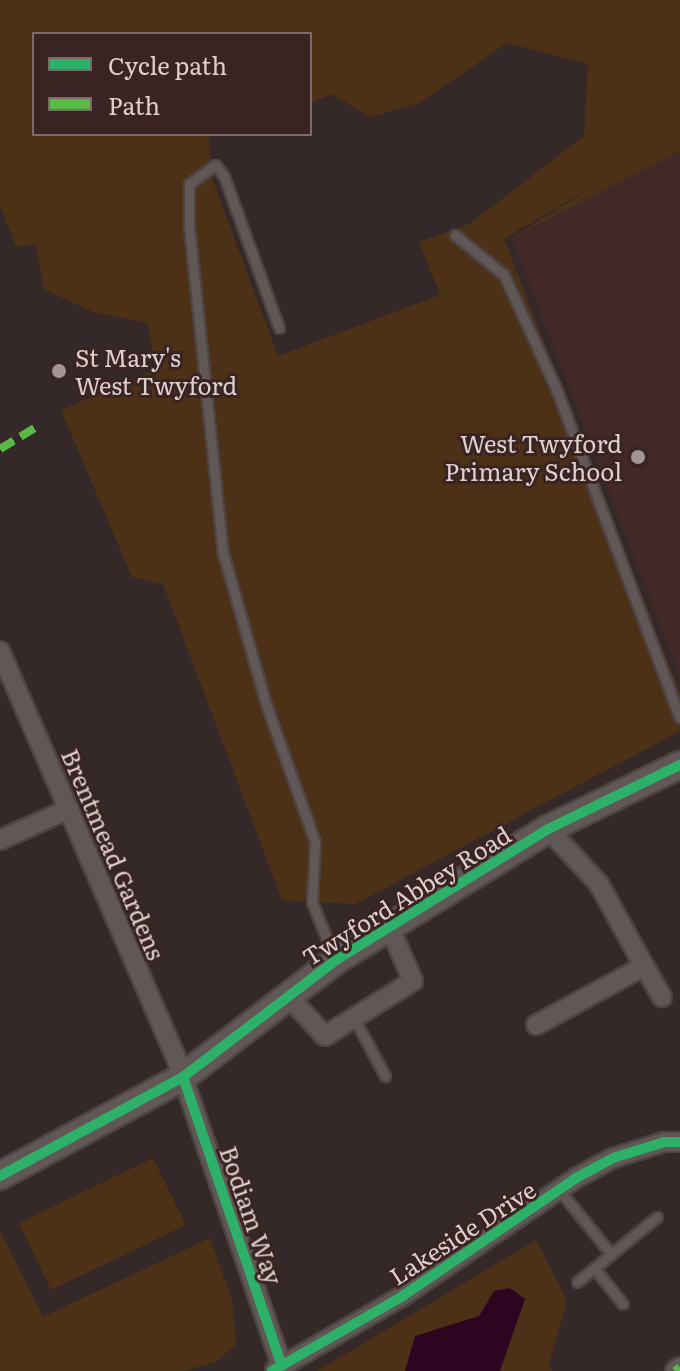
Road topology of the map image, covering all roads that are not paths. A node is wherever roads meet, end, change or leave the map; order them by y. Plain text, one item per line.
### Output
1 (455, 235) dead end
2 (279, 328) dead end
3 (0, 651) edge
4 (680, 718) edge
5 (680, 765) edge
6 (69, 809) junction
7 (548, 829) junction
8 (0, 840) edge
9 (389, 926) junction
10 (336, 960) junction
11 (644, 966) junction
12 (287, 995) junction
13 (662, 997) dead end
14 (354, 1018) junction
15 (536, 1025) dead end
16 (385, 1076) dead end
17 (183, 1077) junction
18 (680, 1142) edge
19 (0, 1176) edge
20 (560, 1191) junction
21 (657, 1217) dead end
22 (611, 1254) junction
23 (594, 1268) junction
24 (577, 1282) dead end
25 (623, 1304) dead end
26 (680, 1367) edge
27 (277, 1369) edge
28 (675, 1371) edge

1 - 4 lane
2 - 10 lane
3 - 6 street, Brentmead Gardens
5 - 7 street, Twyford Abbey Road
6 - 8 street
6 - 17 street, Brentmead Gardens
7 - 9 street, Twyford Abbey Road
7 - 11 street
9 - 10 street, Twyford Abbey Road
9 - 14 street
10 - 12 street, Twyford Abbey Road
11 - 13 street
11 - 15 street
12 - 14 street
12 - 17 street, Twyford Abbey Road
14 - 16 lane
17 - 19 street, Twyford Abbey Road
17 - 27 street, Bodiam Way
18 - 20 street, Lakeside Drive
20 - 22 lane
20 - 27 street, Lakeside Drive
21 - 22 lane
22 - 23 lane
23 - 24 lane
23 - 25 lane
26 - 28 street

